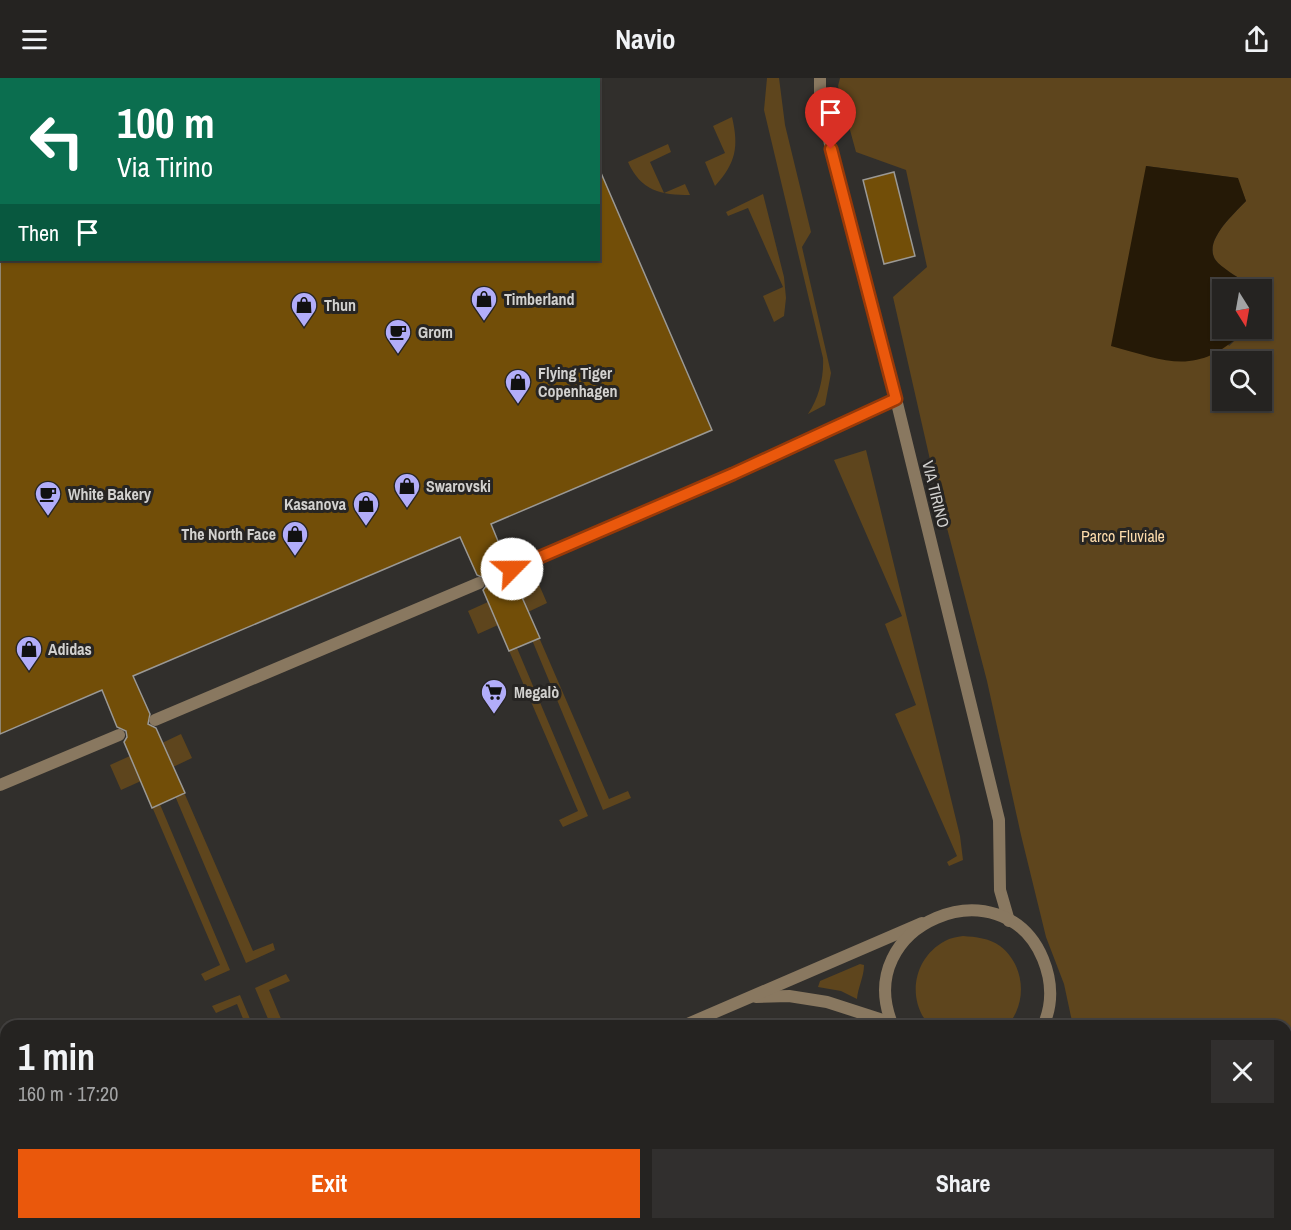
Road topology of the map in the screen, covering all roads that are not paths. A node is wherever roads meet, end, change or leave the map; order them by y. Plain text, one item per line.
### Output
1 (820, 78) edge
2 (896, 399) junction
3 (512, 569) dead end
4 (478, 583) dead end
5 (155, 720) dead end
6 (119, 735) dead end
7 (0, 785) edge
8 (928, 920) junction
9 (1009, 921) junction
10 (1051, 993) junction
11 (746, 998) junction
12 (696, 1020) edge
13 (880, 1020) edge
14 (891, 1020) edge
15 (1044, 1020) edge
16 (1050, 1020) edge

1 - 2 street, VIA TIRINO
2 - 3 street
2 - 9 street, VIA TIRINO
4 - 5 street
6 - 7 street
8 - 9 street
8 - 11 street
8 - 14 street
9 - 10 street
10 - 15 street
10 - 16 street
11 - 12 street
11 - 13 street

